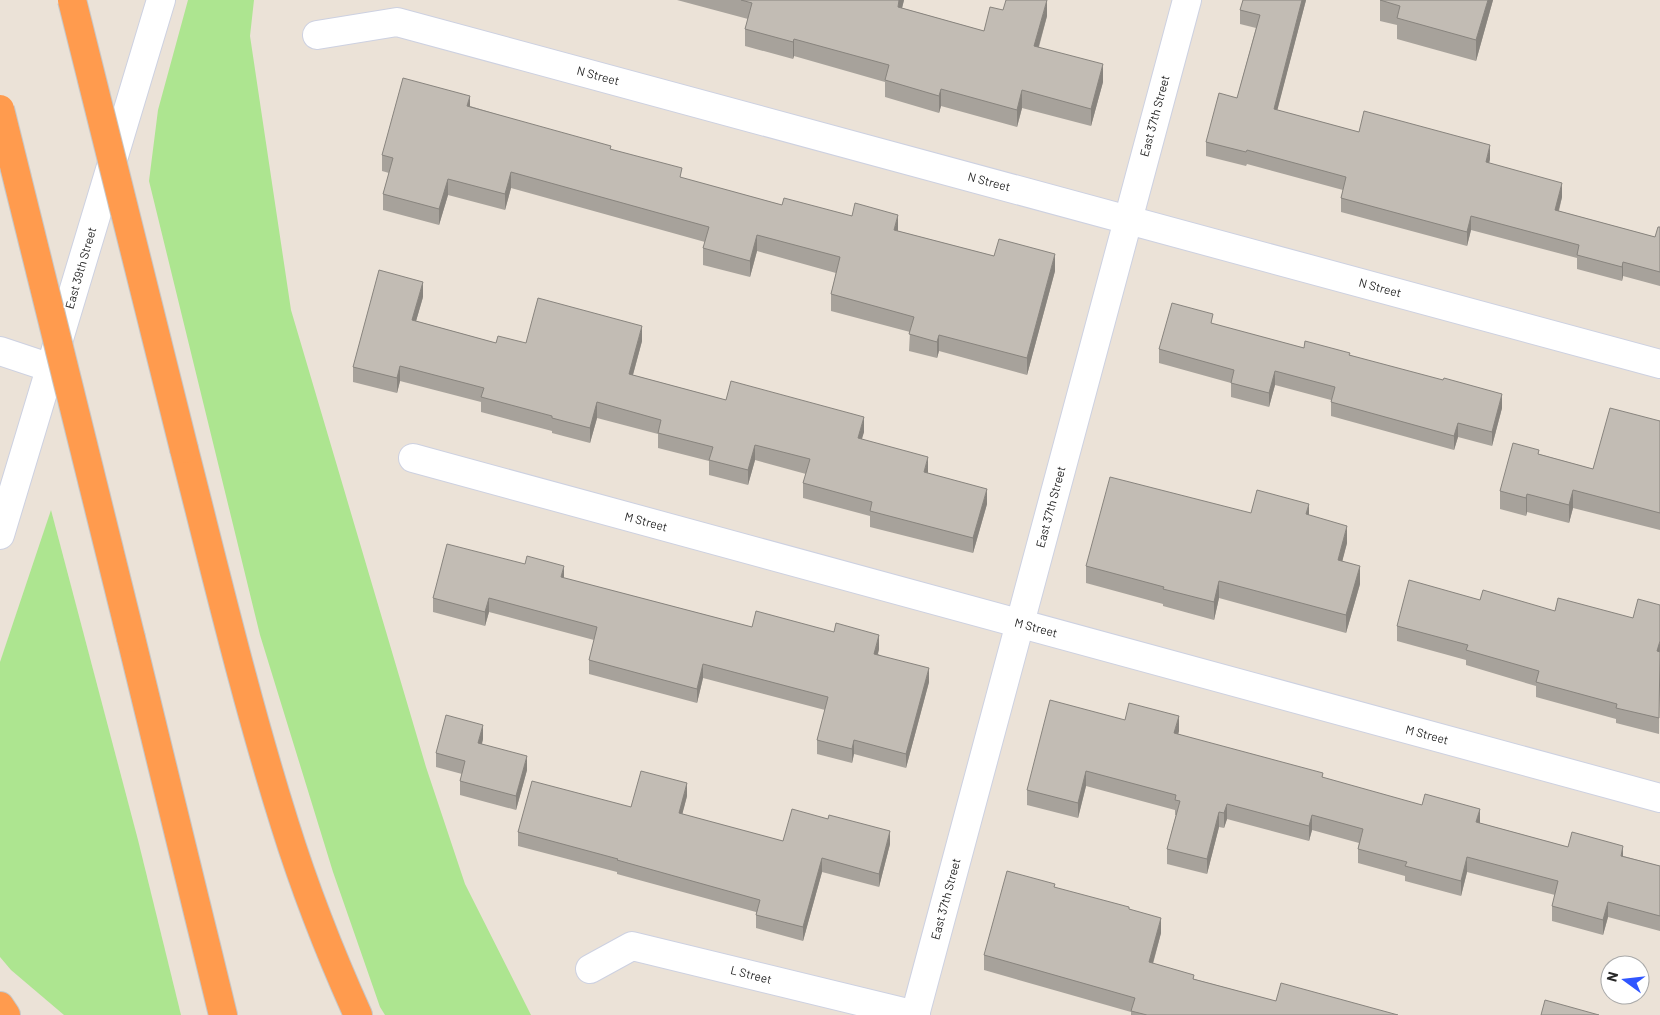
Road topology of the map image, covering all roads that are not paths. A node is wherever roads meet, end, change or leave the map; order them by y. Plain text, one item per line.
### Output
1 (72, 0) edge
2 (161, 0) edge
3 (1187, 0) edge
4 (317, 35) dead end
5 (0, 109) edge
6 (1128, 220) junction
7 (0, 351) edge
8 (1660, 364) edge
9 (51, 368) junction
10 (413, 458) dead end
11 (0, 535) edge
12 (1020, 624) junction
13 (1660, 798) edge
14 (590, 969) dead end
15 (0, 1006) edge
16 (6, 1015) edge
17 (223, 1015) edge
18 (358, 1015) edge
19 (915, 1015) edge

1 - 18 highway, bridge
2 - 9 street, East 39th Street
3 - 6 street, East 37th Street
4 - 6 street, N Street
5 - 17 highway, bridge
6 - 8 street, N Street
6 - 12 street, East 37th Street
7 - 9 street
9 - 11 street, East 39th Street
10 - 12 street, M Street
12 - 13 street, M Street
12 - 19 street, East 37th Street
14 - 19 street, L Street
15 - 16 highway

